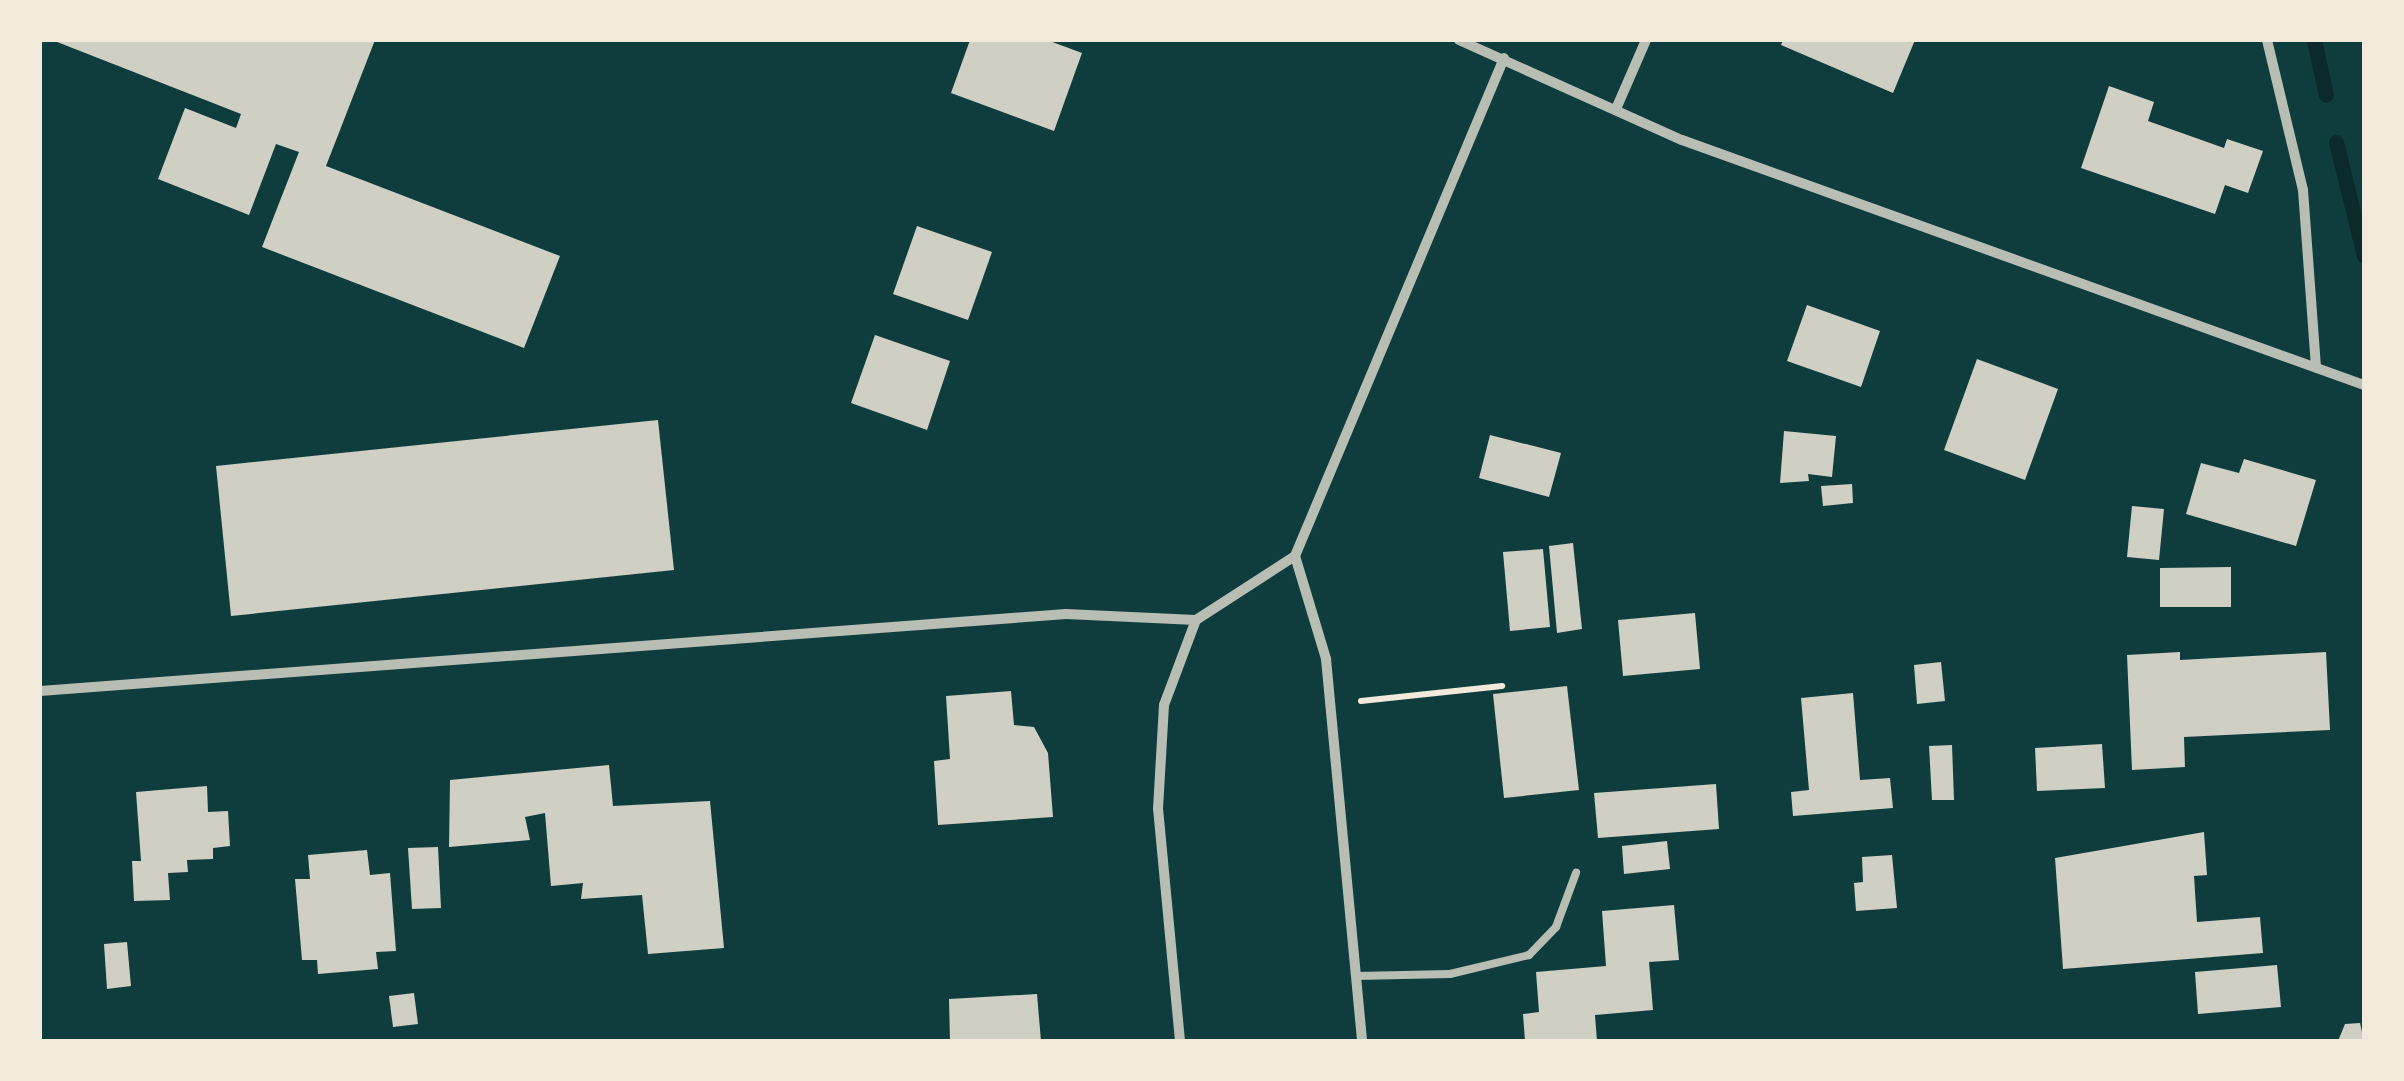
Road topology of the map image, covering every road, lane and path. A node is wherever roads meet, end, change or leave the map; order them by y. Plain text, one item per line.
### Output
1 (1459, 40) edge
2 (1646, 40) edge
3 (2267, 40) edge
4 (1504, 58) junction
5 (1616, 109) junction
6 (2316, 368) junction
7 (2364, 386) edge
8 (1295, 556) junction
9 (1196, 620) junction
10 (1502, 686) dead end
11 (40, 690) edge
12 (1330, 704) junction
13 (1576, 873) dead end
14 (1356, 976) junction
15 (1180, 1041) edge
16 (1362, 1041) edge

1 - 4 street
2 - 5 street
3 - 6 street
4 - 5 street
4 - 8 street
5 - 6 street
6 - 7 street
8 - 9 street
8 - 12 street
9 - 11 street
9 - 15 street
10 - 12 path
12 - 14 street
13 - 14 lane
14 - 16 street

